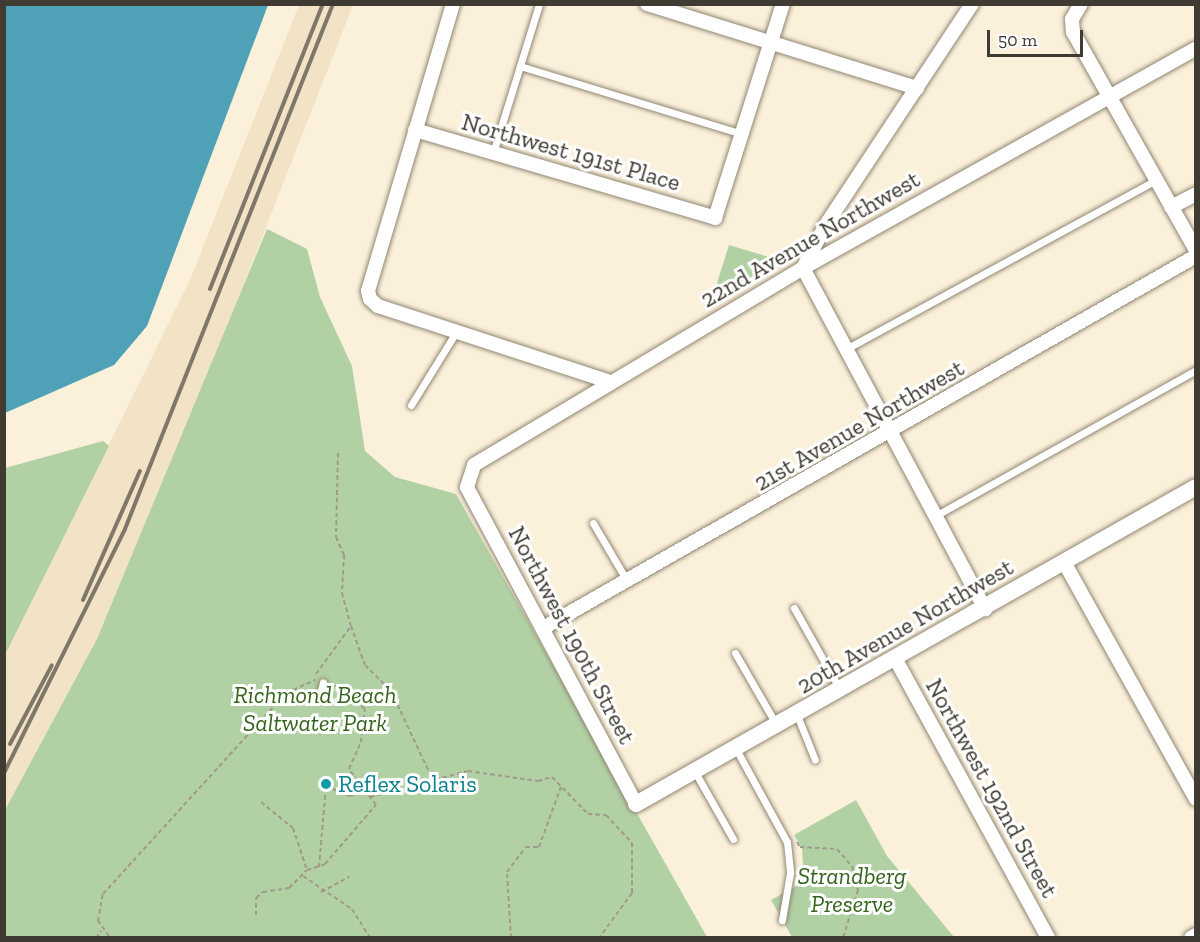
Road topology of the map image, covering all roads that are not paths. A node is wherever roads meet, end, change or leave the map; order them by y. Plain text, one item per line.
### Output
1 (453, 4) edge
2 (539, 4) edge
3 (647, 4) edge
4 (783, 4) edge
5 (972, 4) edge
6 (1081, 4) edge
7 (771, 42) junction
8 (1196, 48) edge
9 (520, 66) junction
10 (918, 88) junction
11 (1108, 94) junction
12 (415, 130) junction
13 (742, 135) junction
14 (493, 153) junction
15 (1156, 180) junction
16 (1196, 194) edge
17 (1171, 207) junction
18 (1196, 250) edge
19 (1196, 256) edge
20 (803, 268) junction
21 (456, 332) junction
22 (846, 349) junction
23 (1196, 370) edge
24 (608, 381) junction
25 (411, 405) dead end
26 (891, 434) junction
27 (467, 487) joint
28 (1194, 490) edge
29 (935, 516) junction
30 (593, 523) dead end
31 (1064, 562) junction
32 (627, 581) junction
33 (794, 608) dead end
34 (985, 609) junction
35 (543, 628) junction
36 (735, 653) dead end
37 (896, 660) junction
38 (322, 682) road end
39 (840, 691) junction
40 (320, 695) dead end
41 (797, 715) junction
42 (777, 726) junction
43 (736, 749) junction
44 (815, 760) dead end
45 (695, 772) junction
46 (1196, 799) edge
47 (636, 804) joint
48 (733, 839) dead end
49 (782, 920) dead end
50 (1196, 935) edge
51 (1048, 938) edge
52 (1191, 938) edge

1 - 12 street
2 - 9 lane
3 - 7 street
4 - 7 street
5 - 10 street
6 - 11 street
7 - 10 street
7 - 13 street
8 - 11 street, 22nd Avenue Northwest
9 - 13 lane
9 - 14 lane
10 - 20 street
11 - 15 street
11 - 20 street, 22nd Avenue Northwest
12 - 14 street, Northwest 191st Place
12 - 21 street
13 - 14 street, Northwest 191st Place
15 - 17 street
15 - 22 lane
16 - 17 street
17 - 18 street
19 - 26 street, 21st Avenue Northwest
20 - 22 street
20 - 24 street, 22nd Avenue Northwest
21 - 24 street
21 - 25 lane
22 - 26 street
23 - 29 lane
24 - 27 street, 22nd Avenue Northwest
26 - 29 street
26 - 32 street, 21st Avenue Northwest
27 - 35 street, Northwest 190th Street
28 - 31 street, 20th Avenue Northwest
29 - 34 street
30 - 32 lane
31 - 34 street, 20th Avenue Northwest
31 - 46 street
32 - 35 street, 21st Avenue Northwest
33 - 39 lane
34 - 37 street, 20th Avenue Northwest
35 - 47 street, Northwest 190th Street
36 - 42 lane
37 - 39 street, 20th Avenue Northwest
37 - 51 street, Northwest 192nd Street
38 - 40 lane
39 - 41 street, 20th Avenue Northwest
41 - 42 street, 20th Avenue Northwest
41 - 44 lane
42 - 43 street, 20th Avenue Northwest
43 - 45 street, 20th Avenue Northwest
43 - 49 lane
45 - 47 street, 20th Avenue Northwest
45 - 48 lane
50 - 52 street

